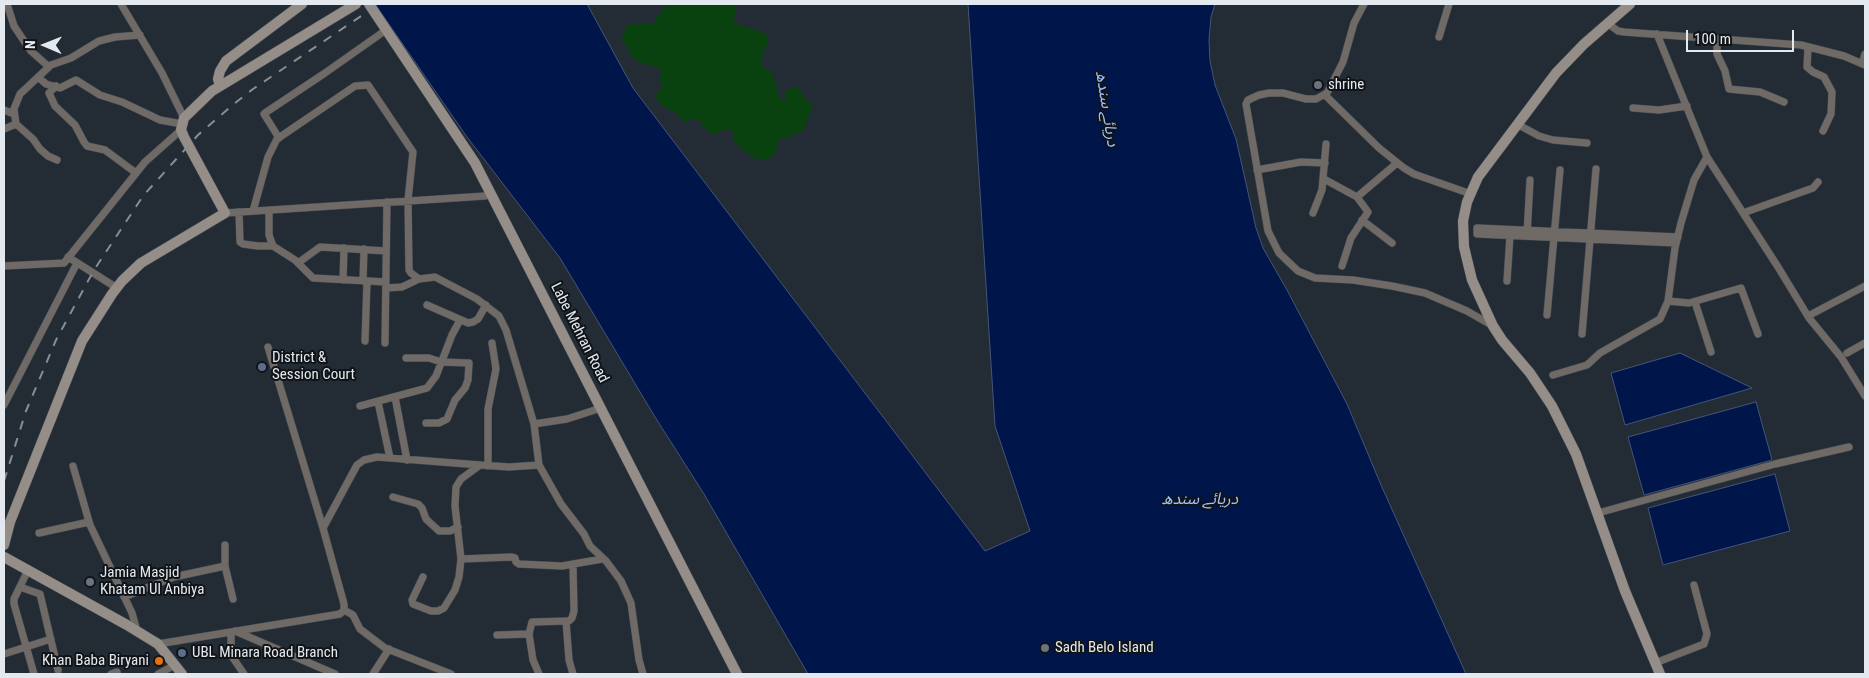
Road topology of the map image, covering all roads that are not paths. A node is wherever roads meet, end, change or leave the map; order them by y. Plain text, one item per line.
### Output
1 (7, 4) edge
2 (121, 4) edge
3 (302, 4) edge
4 (355, 4) edge
5 (369, 4) edge
6 (1364, 4) edge
7 (1449, 4) edge
8 (1630, 4) edge
9 (1607, 24) junction
10 (386, 30) junction
11 (1657, 34) junction
12 (140, 35) junction
13 (1439, 36) dead end
14 (1717, 39) junction
15 (1808, 47) junction
16 (1865, 54) edge
17 (1863, 65) edge
18 (49, 66) junction
19 (38, 77) junction
20 (56, 86) junction
21 (220, 86) junction
22 (1324, 95) junction
23 (1784, 102) dead end
24 (1687, 106) junction
25 (1633, 108) dead end
26 (4, 110) edge
27 (14, 114) junction
28 (16, 124) junction
29 (182, 124) junction
30 (1517, 124) junction
31 (4, 129) edge
32 (1823, 131) dead end
33 (279, 138) junction
34 (1587, 143) dead end
35 (1326, 144) dead end
36 (1707, 157) junction
37 (57, 160) dead end
38 (1324, 163) junction
39 (1397, 163) junction
40 (1596, 169) dead end
41 (1257, 170) junction
42 (1560, 170) dead end
43 (136, 173) junction
44 (1324, 179) junction
45 (1530, 180) dead end
46 (1818, 182) dead end
47 (1471, 194) junction
48 (485, 196) dead end
49 (1357, 197) junction
50 (408, 200) junction
51 (387, 202) junction
52 (269, 210) junction
53 (252, 211) junction
54 (239, 212) junction
55 (225, 213) junction
56 (1313, 213) dead end
57 (1743, 213) junction
58 (1362, 220) junction
59 (1527, 233) junction
60 (1554, 234) junction
61 (1510, 235) junction
62 (1590, 236) junction
63 (1677, 240) junction
64 (1392, 243) dead end
65 (273, 246) junction
66 (344, 248) junction
67 (364, 250) junction
68 (386, 251) junction
69 (68, 257) junction
70 (77, 263) junction
71 (298, 263) junction
72 (4, 266) edge
73 (1342, 266) dead end
74 (419, 279) junction
75 (343, 280) junction
76 (365, 281) junction
77 (1507, 281) dead end
78 (386, 285) junction
79 (1865, 286) edge
80 (116, 288) junction
81 (1668, 301) junction
82 (1695, 302) junction
83 (427, 305) dead end
84 (486, 305) junction
85 (1547, 315) dead end
86 (1808, 316) junction
87 (460, 320) junction
88 (1493, 326) junction
89 (1582, 334) dead end
90 (1758, 334) dead end
91 (365, 341) dead end
92 (385, 343) dead end
93 (492, 343) dead end
94 (1865, 343) edge
95 (268, 347) dead end
96 (1711, 352) dead end
97 (1847, 353) dead end
98 (406, 358) dead end
99 (441, 362) junction
100 (1553, 375) dead end
101 (1865, 396) edge
102 (395, 397) junction
103 (378, 402) junction
104 (4, 405) edge
105 (360, 406) dead end
106 (600, 408) junction
107 (426, 423) dead end
108 (534, 424) junction
109 (1849, 448) dead end
110 (390, 458) junction
111 (407, 460) junction
112 (480, 465) junction
113 (539, 465) junction
114 (73, 466) dead end
115 (488, 466) junction
116 (393, 496) dead end
117 (1598, 513) junction
118 (89, 522) junction
119 (323, 528) junction
120 (458, 528) junction
121 (39, 533) dead end
122 (4, 545) edge
123 (225, 545) dead end
124 (4, 557) edge
125 (461, 559) junction
126 (602, 559) junction
127 (573, 565) junction
128 (225, 566) junction
129 (28, 570) junction
130 (423, 578) dead end
131 (1694, 586) dead end
132 (20, 587) junction
133 (124, 597) junction
134 (233, 599) dead end
135 (344, 610) junction
136 (566, 621) junction
137 (137, 631) junction
138 (233, 632) junction
139 (530, 634) junction
140 (497, 636) dead end
141 (51, 639) junction
142 (158, 644) junction
143 (26, 647) junction
144 (389, 649) junction
145 (4, 654) edge
146 (1655, 663) junction
147 (175, 665) junction
148 (314, 665) junction
149 (58, 670) dead end
150 (34, 674) edge
151 (158, 674) edge
152 (182, 674) edge
153 (244, 674) edge
154 (314, 674) edge
155 (335, 674) edge
156 (373, 674) edge
157 (451, 674) edge
158 (540, 674) edge
159 (572, 674) edge
160 (643, 674) edge
161 (737, 674) edge
162 (1660, 674) edge

1 - 18 street
2 - 12 street
3 - 21 main road
4 - 21 main road
5 - 10 main road, Labe Mehran Road
6 - 22 street
7 - 13 street
8 - 9 main road
9 - 11 street
9 - 30 main road
10 - 33 street
10 - 106 main road, Labe Mehran Road
11 - 14 street
11 - 24 street
12 - 18 street
12 - 29 street
14 - 15 street
14 - 23 street
15 - 17 street
15 - 32 street
16 - 17 street
18 - 19 street
19 - 20 street
19 - 27 street
20 - 29 street
20 - 43 street
21 - 29 main road
22 - 39 street
22 - 41 street
24 - 25 street
24 - 36 street
26 - 27 street
27 - 28 street
28 - 31 street
28 - 37 street
29 - 43 street
29 - 55 main road
30 - 34 street
30 - 47 main road
33 - 50 street
33 - 53 street
35 - 38 street
36 - 57 street
36 - 63 street
38 - 41 street
38 - 44 street
39 - 47 street
39 - 49 street
40 - 62 street
41 - 88 street
42 - 60 street
43 - 69 street
44 - 49 street
44 - 56 street
45 - 59 street
46 - 57 street
47 - 88 main road
48 - 50 street
49 - 58 street
50 - 51 street
50 - 74 street
51 - 52 street
51 - 68 street
52 - 53 street
52 - 65 street
53 - 54 street
54 - 55 street
54 - 65 street
55 - 80 main road
57 - 86 street
58 - 64 street
58 - 73 street
59 - 60 street
59 - 61 street
59 - 61 street
60 - 62 street
60 - 85 street
61 - 77 street
62 - 63 street
62 - 89 street
63 - 81 street
65 - 71 street
66 - 67 street
66 - 71 street
66 - 75 street
67 - 68 street
67 - 76 street
68 - 78 street
69 - 70 street
69 - 72 street
70 - 80 street
70 - 104 street
71 - 75 street
74 - 78 street
74 - 84 street
75 - 76 street
76 - 78 street
76 - 91 street
78 - 92 street
79 - 86 street
80 - 122 main road
81 - 82 street
81 - 100 street
82 - 90 street
82 - 96 street
83 - 87 street
84 - 87 street
84 - 108 street
86 - 101 street
87 - 99 street
88 - 117 main road
93 - 115 street
94 - 97 street
95 - 119 street
98 - 99 street
99 - 102 street
99 - 107 street
102 - 103 street
102 - 111 street
103 - 105 street
103 - 110 street
106 - 108 street
106 - 161 main road, Labe Mehran Road
108 - 113 street
109 - 117 street
110 - 111 street
110 - 119 street
111 - 112 street
112 - 115 street
112 - 120 street
113 - 115 street
113 - 126 street
114 - 118 street
116 - 120 street
117 - 146 main road
118 - 121 street
118 - 133 street
119 - 135 street
120 - 125 street
123 - 128 street
124 - 129 main road
125 - 127 street
125 - 130 street
126 - 127 street
126 - 160 street
127 - 136 street
128 - 133 street
128 - 134 street
129 - 132 street
129 - 137 main road
131 - 146 street
132 - 141 street
132 - 143 street
133 - 137 street
135 - 138 street
135 - 144 street
136 - 139 street
136 - 159 street
137 - 142 main road
138 - 142 street
138 - 148 street
138 - 153 street
139 - 140 street
139 - 158 street
141 - 143 street
141 - 149 street
142 - 147 main road
143 - 145 street
143 - 150 street
144 - 156 street
144 - 157 street
146 - 162 main road
147 - 151 street
147 - 152 main road
148 - 154 street
148 - 155 street

